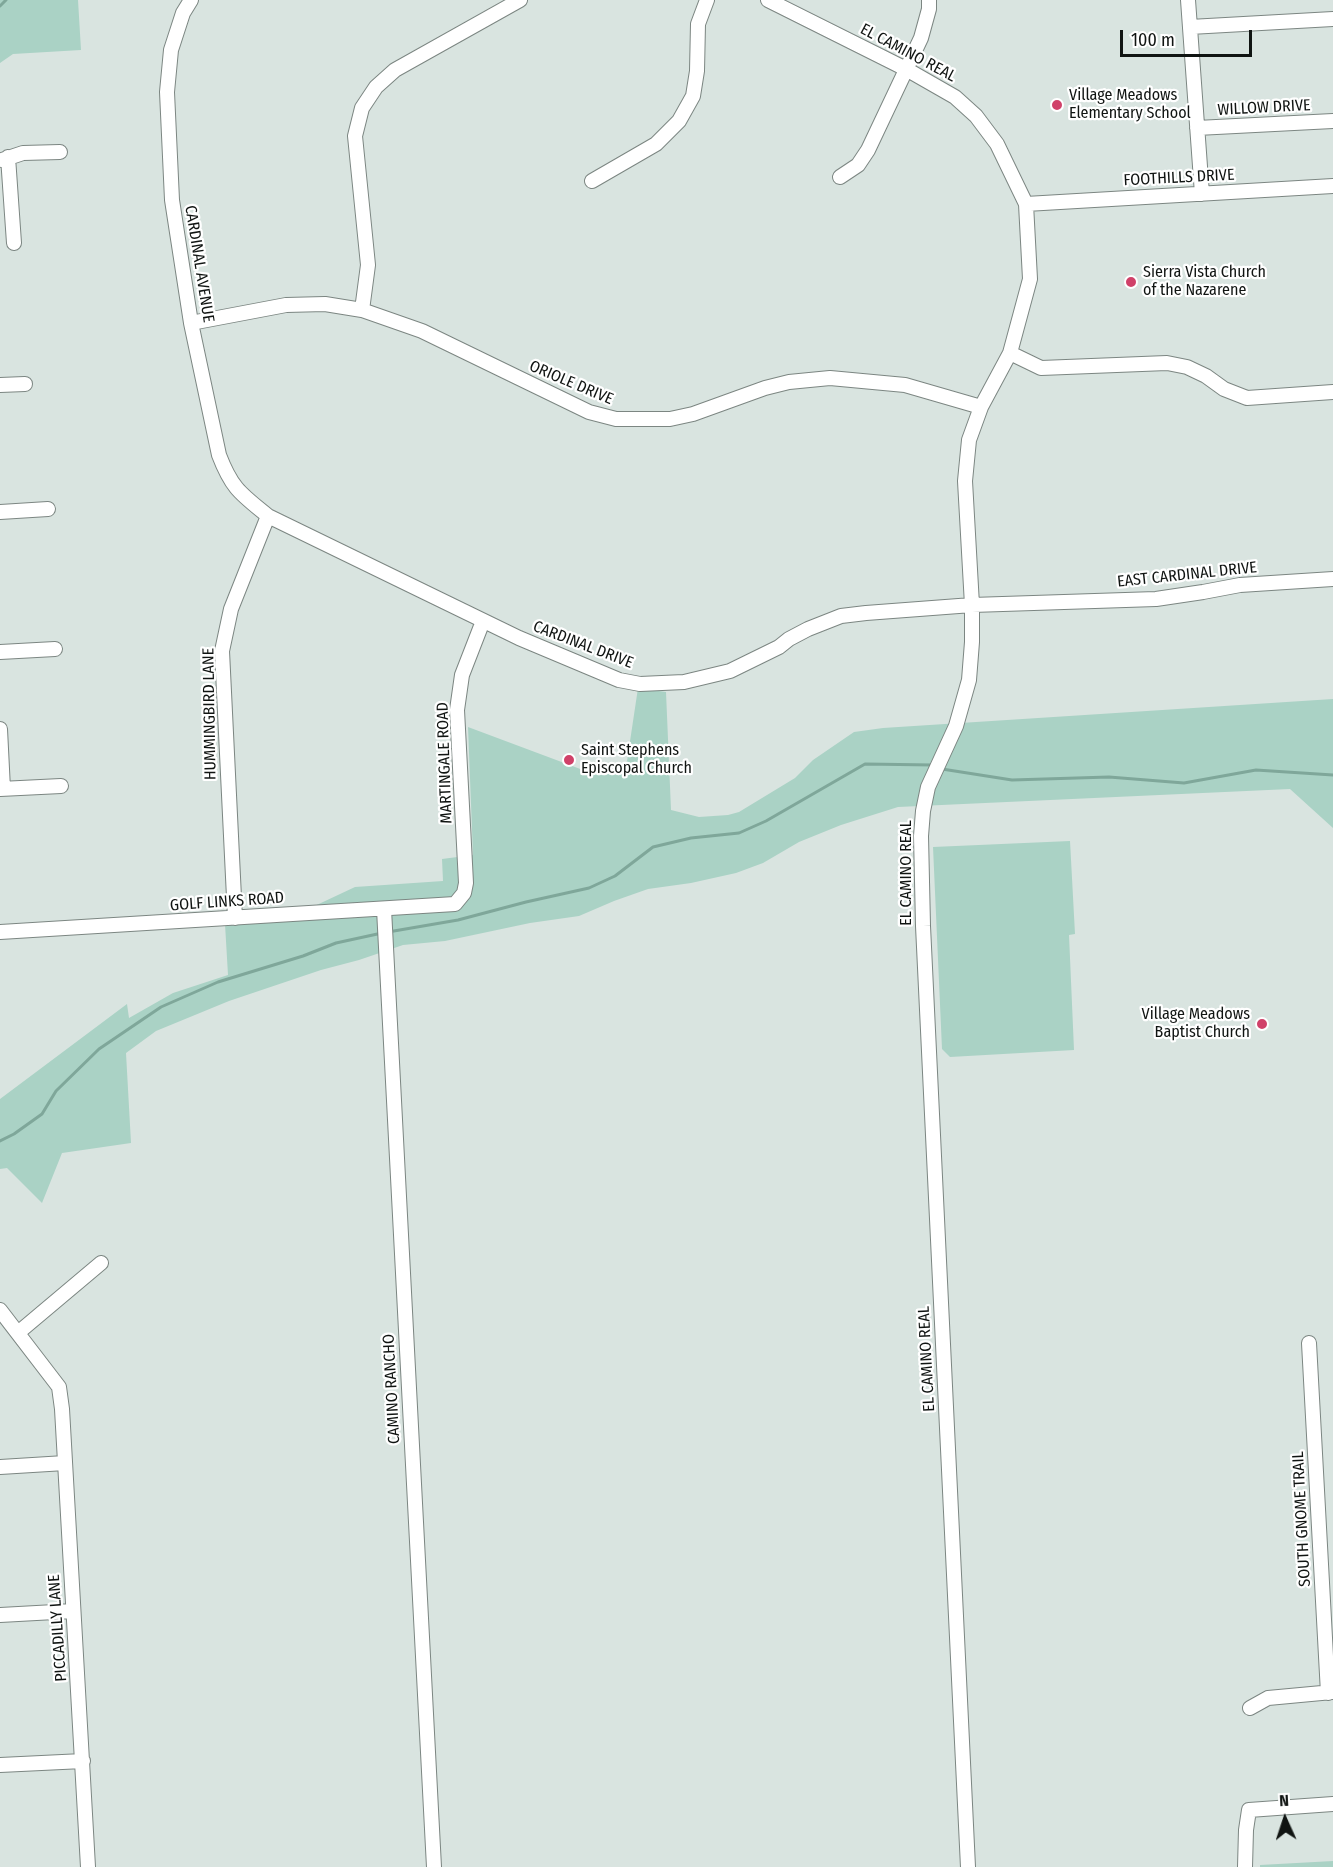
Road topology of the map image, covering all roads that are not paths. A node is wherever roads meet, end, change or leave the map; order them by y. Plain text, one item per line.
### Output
1 (191, 0) edge
2 (520, 0) edge
3 (707, 0) edge
4 (768, 0) edge
5 (929, 0) edge
6 (1188, 0) edge
7 (1333, 19) edge
8 (1190, 27) junction
9 (906, 69) junction
10 (1333, 120) edge
11 (1197, 128) junction
12 (60, 152) dead end
13 (4, 159) edge
14 (840, 177) dead end
15 (592, 181) dead end
16 (1333, 186) edge
17 (1202, 194) junction
18 (1026, 204) junction
19 (14, 243) dead end
20 (362, 310) junction
21 (191, 323) junction
22 (1010, 353) junction
23 (25, 384) dead end
24 (0, 385) edge
25 (1333, 392) edge
26 (981, 407) junction
27 (48, 509) dead end
28 (0, 512) edge
29 (268, 516) junction
30 (1333, 579) edge
31 (972, 605) junction
32 (483, 621) junction
33 (55, 649) dead end
34 (0, 652) edge
35 (0, 729) edge
36 (61, 786) dead end
37 (2, 789) edge
38 (455, 903) joint
39 (384, 909) junction
40 (235, 918) junction
41 (0, 932) edge
42 (101, 1263) dead end
43 (0, 1310) edge
44 (19, 1332) junction
45 (1309, 1343) dead end
46 (65, 1463) junction
47 (0, 1467) edge
48 (73, 1611) junction
49 (0, 1615) edge
50 (1330, 1692) edge
51 (1250, 1708) dead end
52 (83, 1761) junction
53 (0, 1765) edge
54 (1333, 1804) edge
55 (88, 1867) edge
56 (434, 1867) edge
57 (968, 1867) edge
58 (1245, 1867) edge

1 - 21 street, CARDINAL AVENUE
2 - 20 street
3 - 15 street
4 - 9 street, EL CAMINO REAL
5 - 9 street
6 - 8 street
7 - 8 street
8 - 11 street
9 - 14 street
9 - 18 street, EL CAMINO REAL
10 - 11 street, WILLOW DRIVE
11 - 17 street
12 - 13 street
13 - 19 street
16 - 17 street, FOOTHILLS DRIVE
17 - 18 street, FOOTHILLS DRIVE
18 - 22 street, EL CAMINO REAL
20 - 21 street, ORIOLE DRIVE
20 - 26 street, ORIOLE DRIVE
21 - 29 street, CARDINAL AVENUE
22 - 25 street
22 - 26 street, EL CAMINO REAL
23 - 24 street
26 - 31 street, EL CAMINO REAL
27 - 28 street
29 - 32 street, CARDINAL DRIVE
29 - 40 street, HUMMINGBIRD LANE
30 - 31 street, EAST CARDINAL DRIVE
31 - 32 street, CARDINAL DRIVE
31 - 57 street, EL CAMINO REAL
32 - 38 street, MARTINGALE ROAD
33 - 34 street
35 - 37 street
36 - 37 street
38 - 39 street, GOLF LINKS ROAD
39 - 40 street, GOLF LINKS ROAD
39 - 56 street, CAMINO RANCHO
40 - 41 street, GOLF LINKS ROAD
42 - 44 street
43 - 44 street
44 - 46 street, PICCADILLY LANE
45 - 50 street, SOUTH GNOME TRAIL
46 - 47 street
46 - 48 street, PICCADILLY LANE
48 - 49 street
48 - 52 street, PICCADILLY LANE
50 - 51 street
52 - 53 street
52 - 55 street, PICCADILLY LANE
54 - 58 street

